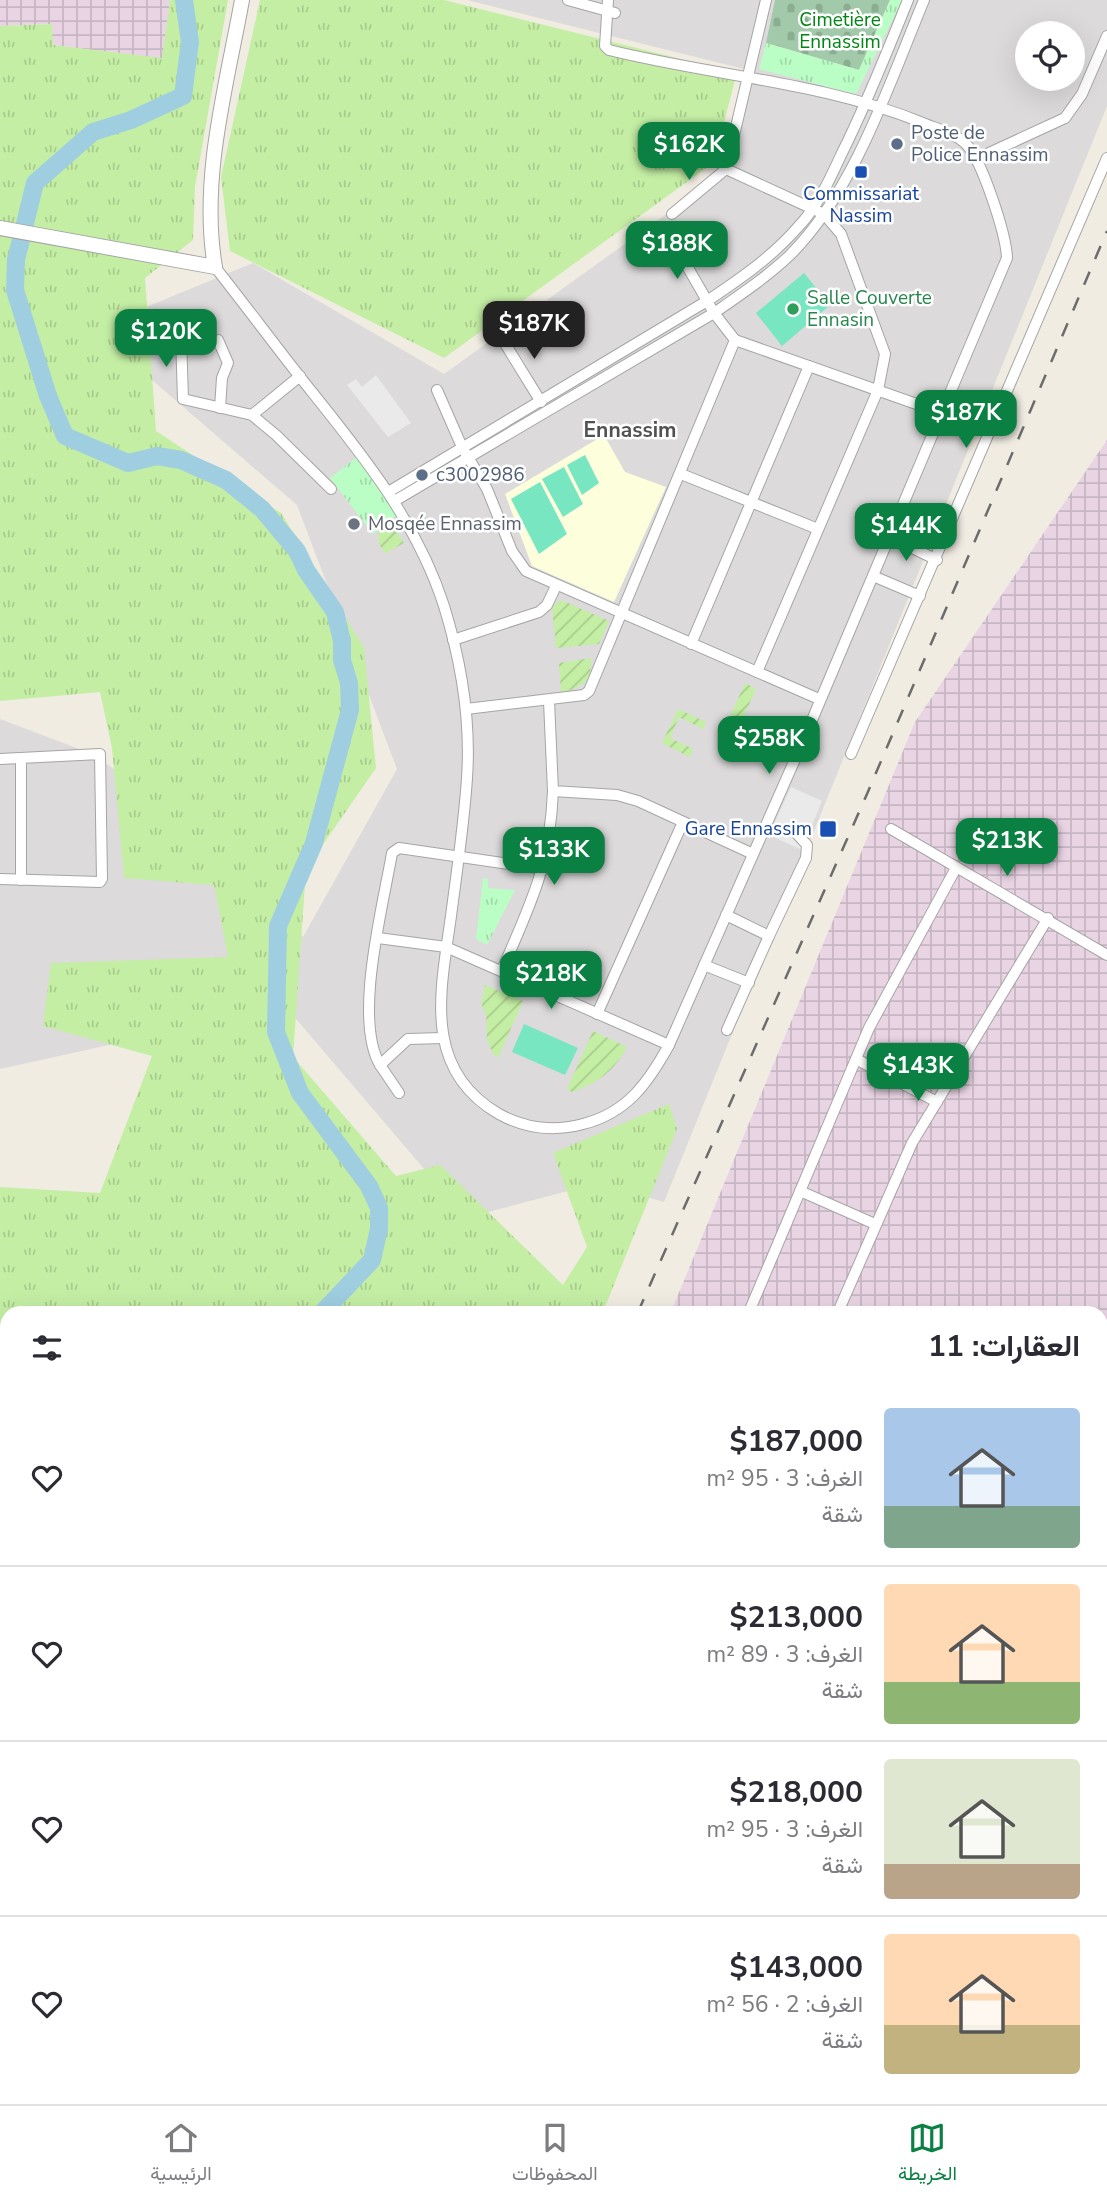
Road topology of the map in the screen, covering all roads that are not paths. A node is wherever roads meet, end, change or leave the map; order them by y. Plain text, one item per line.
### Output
1 (242, 0) edge
2 (568, 0) edge
3 (618, 0) edge
4 (766, 0) edge
5 (908, 0) edge
6 (924, 0) edge
7 (609, 8) edge
8 (1106, 39) edge
9 (751, 76) junction
10 (867, 103) junction
11 (880, 106) junction
12 (1107, 158) edge
13 (976, 159) junction
14 (726, 169) junction
15 (813, 208) junction
16 (672, 214) dead end
17 (824, 214) junction
18 (0, 228) edge
19 (668, 233) dead end
20 (215, 267) junction
21 (707, 301) junction
22 (714, 313) junction
23 (181, 337) dead end
24 (501, 337) dead end
25 (218, 340) dead end
26 (735, 340) junction
27 (809, 366) junction
28 (300, 376) junction
29 (437, 390) dead end
30 (878, 390) junction
31 (541, 402) junction
32 (220, 408) junction
33 (942, 413) junction
34 (252, 415) junction
35 (462, 447) junction
36 (470, 458) junction
37 (681, 474) junction
38 (331, 488) dead end
39 (393, 496) junction
40 (751, 502) junction
41 (818, 529) junction
42 (890, 537) junction
43 (937, 560) junction
44 (873, 576) junction
45 (556, 586) junction
46 (920, 596) junction
47 (623, 615) junction
48 (453, 640) junction
49 (691, 644) junction
50 (757, 672) junction
51 (820, 699) junction
52 (549, 701) junction
53 (466, 709) junction
54 (851, 754) dead end
55 (21, 758) junction
56 (0, 759) edge
57 (554, 791) junction
58 (683, 822) junction
59 (891, 828) dead end
60 (797, 834) dead end
61 (753, 854) junction
62 (458, 858) junction
63 (956, 868) junction
64 (544, 869) junction
65 (0, 879) edge
66 (21, 880) junction
67 (726, 915) junction
68 (1048, 918) junction
69 (769, 936) junction
70 (378, 938) junction
71 (446, 947) junction
72 (1107, 955) edge
73 (704, 965) junction
74 (502, 970) junction
75 (749, 983) junction
76 (597, 1014) junction
77 (727, 1030) dead end
78 (443, 1038) junction
79 (669, 1045) junction
80 (856, 1059) junction
81 (380, 1065) junction
82 (399, 1093) dead end
83 (937, 1102) junction
84 (800, 1191) junction
85 (875, 1224) junction
86 (752, 1306) edge
87 (841, 1306) edge

1 - 20 street
2 - 7 street
3 - 7 street
4 - 9 street
5 - 10 street
6 - 11 street
7 - 9 street
8 - 13 street
9 - 10 street
9 - 14 street
10 - 11 street
10 - 15 street
11 - 13 street
11 - 17 street
12 - 43 street
13 - 33 street
14 - 15 street
14 - 16 street
15 - 17 street
15 - 21 street
17 - 22 street
17 - 30 street
18 - 20 street
19 - 21 street
20 - 28 street
21 - 22 street
21 - 31 street
22 - 26 street
22 - 36 street
23 - 32 street
24 - 31 street
25 - 32 street
26 - 27 street
26 - 37 street
27 - 30 street
27 - 40 street
28 - 34 street
28 - 39 street
29 - 35 street
30 - 33 street
30 - 41 street
31 - 35 street
32 - 34 street
33 - 42 street
34 - 38 street
35 - 36 street
35 - 39 street
36 - 39 street
36 - 45 street
37 - 40 street
37 - 47 street
39 - 48 street
40 - 41 street
40 - 49 street
41 - 50 street
42 - 43 street
42 - 44 street
43 - 46 street
44 - 46 street
44 - 51 street
45 - 47 street
45 - 48 street
46 - 54 street
47 - 49 street
47 - 52 street
48 - 53 street
49 - 50 street
50 - 51 street
51 - 61 street
52 - 53 street
52 - 57 street
53 - 62 street
55 - 56 street
55 - 66 street
55 - 66 street
57 - 58 street
57 - 64 street
58 - 61 street
58 - 76 street
59 - 63 street
60 - 69 street
61 - 67 street
62 - 64 street
62 - 70 street
62 - 71 street
63 - 68 street
63 - 80 street
64 - 74 street
65 - 66 street
67 - 69 street
67 - 73 street
68 - 72 street
68 - 83 street
69 - 75 street
70 - 71 street
70 - 81 street
71 - 74 street
71 - 78 street
73 - 75 street
73 - 79 street
74 - 76 street
75 - 77 street
76 - 79 street
78 - 79 street
78 - 81 street
80 - 83 street
80 - 84 street
81 - 82 street
83 - 85 street
84 - 85 street
84 - 86 street
85 - 87 street

